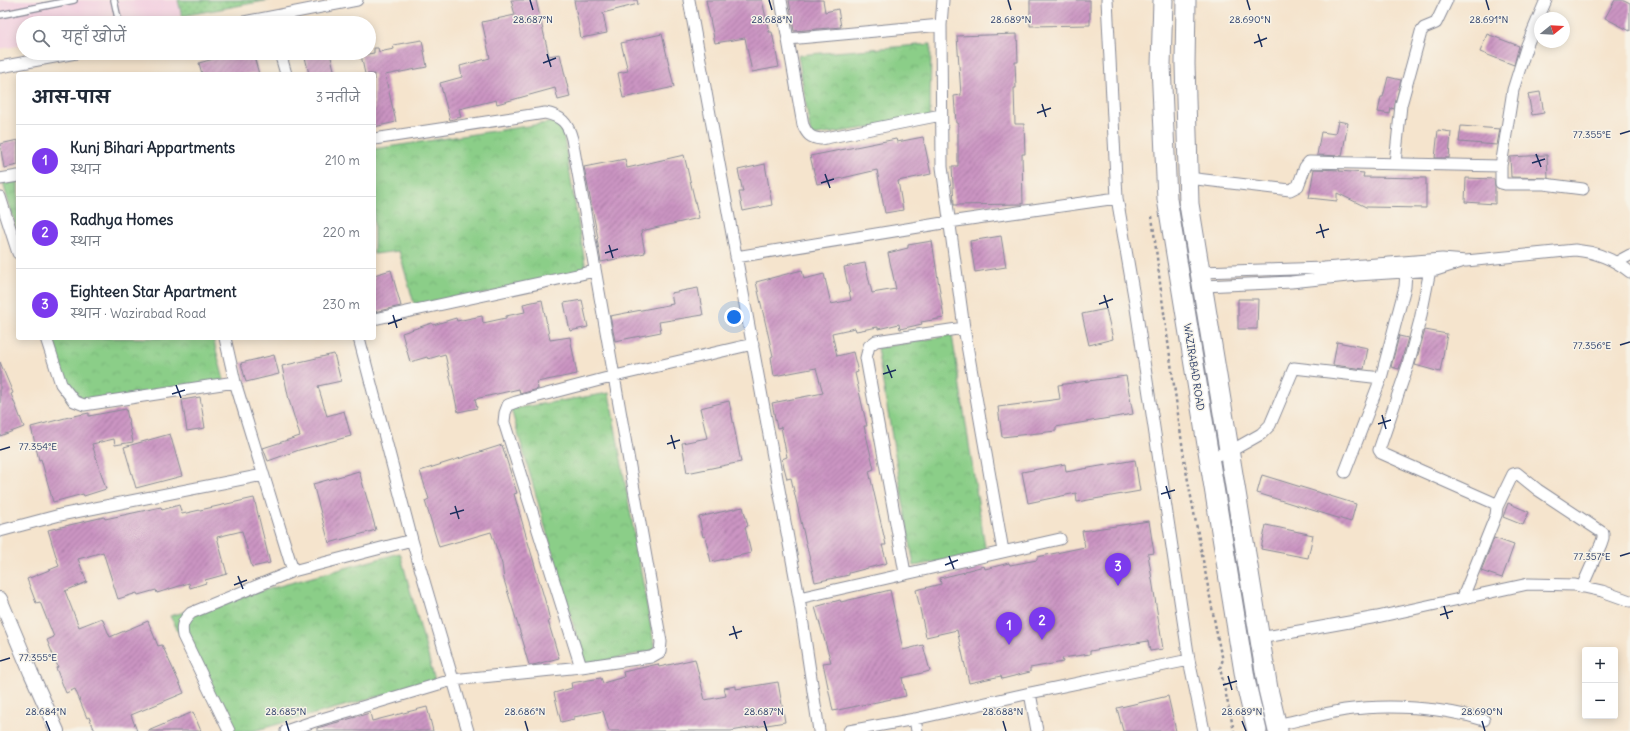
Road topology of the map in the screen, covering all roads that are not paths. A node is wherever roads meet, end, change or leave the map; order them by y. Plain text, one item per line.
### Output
1 (74, 0) edge
2 (114, 0) edge
3 (357, 0) edge
4 (689, 0) edge
5 (781, 0) edge
6 (942, 0) edge
7 (1107, 0) edge
8 (1163, 0) edge
9 (1186, 0) edge
10 (1447, 0) edge
11 (1541, 2) edge
12 (0, 15) edge
13 (117, 16) edge
14 (288, 16) edge
15 (941, 25) junction
16 (788, 39) junction
17 (38, 60) edge
18 (282, 60) edge
19 (0, 67) edge
20 (285, 72) edge
21 (941, 115) junction
22 (376, 139) edge
23 (1395, 163) junction
24 (1501, 166) junction
25 (16, 176) edge
26 (1188, 178) junction
27 (0, 179) edge
28 (1583, 189) dead end
29 (0, 197) edge
30 (1117, 198) junction
31 (949, 222) junction
32 (16, 247) edge
33 (1630, 255) edge
34 (736, 257) junction
35 (1466, 260) junction
36 (1618, 262) junction
37 (1430, 270) junction
38 (596, 271) junction
39 (1406, 272) junction
40 (1630, 272) edge
41 (1202, 279) junction
42 (376, 319) edge
43 (964, 328) junction
44 (47, 340) edge
45 (225, 340) edge
46 (360, 340) edge
47 (753, 344) junction
48 (615, 376) junction
49 (1381, 378) junction
50 (235, 382) junction
51 (1229, 452) junction
52 (1209, 457) junction
53 (1345, 472) dead end
54 (263, 475) junction
55 (1497, 507) junction
56 (0, 530) edge
57 (1060, 538) dead end
58 (412, 540) junction
59 (1003, 551) junction
60 (293, 571) junction
61 (905, 573) junction
62 (1582, 587) junction
63 (1463, 597) junction
64 (799, 598) junction
65 (0, 599) edge
66 (1630, 601) edge
67 (1260, 638) junction
68 (1189, 660) junction
69 (581, 667) junction
70 (452, 680) junction
71 (1030, 693) junction
72 (914, 719) junction
73 (1484, 720) dead end
74 (314, 726) edge
75 (1277, 728) edge
76 (57, 731) edge
77 (229, 731) edge
78 (286, 731) edge
79 (468, 731) edge
80 (819, 731) edge
81 (849, 731) edge
82 (917, 731) edge
83 (1037, 731) edge
84 (1204, 731) edge
85 (1256, 731) edge

1 - 12 lane
2 - 13 lane
3 - 14 street
4 - 34 street
5 - 16 street
6 - 15 street
7 - 30 street
8 - 52 highway, WAZIRABAD ROAD
9 - 26 highway
10 - 23 street
11 - 24 street
15 - 16 street
15 - 21 street
16 - 21 street
17 - 19 street
18 - 20 street
21 - 31 street
22 - 38 street
23 - 24 street
23 - 26 street
24 - 28 street
25 - 27 street
26 - 41 highway
29 - 32 street
30 - 31 street
30 - 68 street
31 - 34 street
31 - 43 street
33 - 36 street
34 - 47 street
35 - 36 street
35 - 37 street
35 - 41 street
36 - 40 street
37 - 39 street
37 - 55 street
38 - 42 street
38 - 48 street
39 - 41 street
39 - 49 street
41 - 51 highway
43 - 59 street
43 - 61 street
44 - 50 street
45 - 50 street
46 - 58 street
47 - 48 street
47 - 64 street
48 - 69 street
48 - 69 street
49 - 51 street
49 - 53 street
50 - 54 street
51 - 52 street
51 - 67 highway
52 - 85 highway, WAZIRABAD ROAD
54 - 56 street
54 - 60 street
55 - 62 street
55 - 63 street
57 - 59 street
58 - 60 street
58 - 70 street
59 - 61 street
60 - 77 street
61 - 64 street
62 - 63 street
62 - 66 street
63 - 67 street
64 - 80 street
65 - 76 street
67 - 75 highway
68 - 71 street
68 - 84 street
69 - 70 street
70 - 74 street
70 - 79 street
71 - 72 street
71 - 83 street
72 - 81 street
72 - 82 street
73 - 75 street
74 - 78 street

